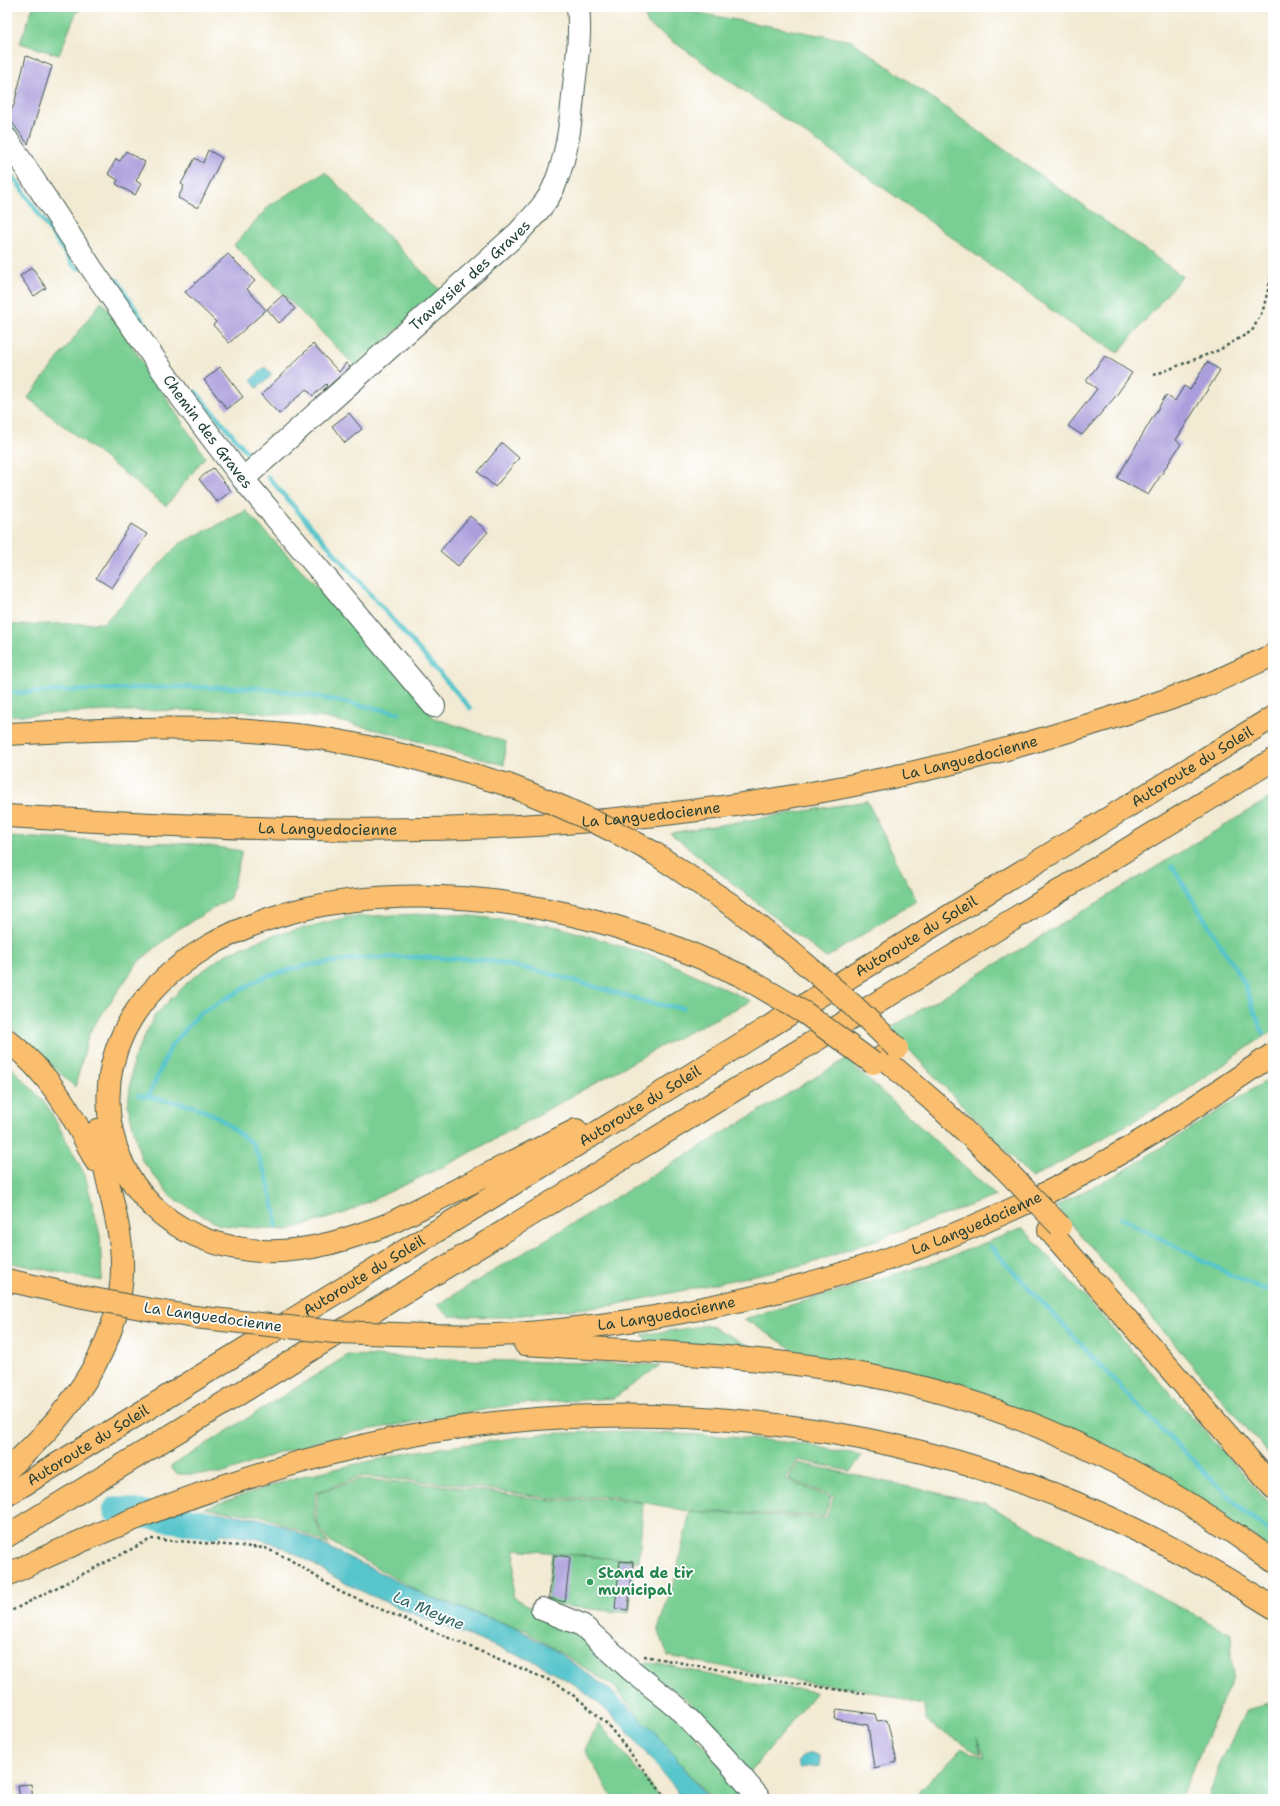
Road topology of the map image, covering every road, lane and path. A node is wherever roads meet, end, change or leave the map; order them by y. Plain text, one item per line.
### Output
1 (578, 7) edge
2 (7, 139) edge
3 (1273, 270) edge
4 (1154, 375) dead end
5 (243, 479) junction
6 (1273, 655) edge
7 (434, 706) dead end
8 (1273, 717) edge
9 (7, 734) edge
10 (1273, 760) edge
11 (7, 816) edge
12 (747, 973) junction
13 (7, 1040) edge
14 (1273, 1054) edge
15 (884, 1056) junction
16 (711, 1062) junction
17 (998, 1169) junction
18 (111, 1192) junction
19 (1054, 1228) junction
20 (7, 1280) edge
21 (426, 1335) junction
22 (7, 1470) edge
23 (1273, 1470) edge
24 (1273, 1487) edge
25 (7, 1495) edge
26 (7, 1536) edge
27 (1273, 1561) edge
28 (7, 1575) edge
29 (1273, 1608) edge
30 (542, 1609) dead end
31 (7, 1613) edge
32 (631, 1670) junction
33 (869, 1694) dead end
34 (667, 1799) edge
35 (760, 1799) edge

1 - 5 street, Traversier des Graves
2 - 5 street, Chemin des Graves
3 - 4 path
5 - 7 street, Chemin des Graves
6 - 11 highway, La Languedocienne
8 - 16 highway, Autoroute du Soleil
9 - 15 highway, bridge
10 - 26 highway
12 - 15 highway
12 - 16 highway
12 - 18 highway
13 - 18 highway
14 - 21 highway, La Languedocienne
15 - 17 highway
15 - 17 highway
16 - 25 highway, Autoroute du Soleil
17 - 19 highway, bridge
18 - 22 highway
19 - 23 highway
19 - 24 highway
20 - 21 highway, La Languedocienne, bridge
21 - 27 highway
28 - 29 highway
30 - 32 street
31 - 34 path
32 - 33 path
32 - 35 street

